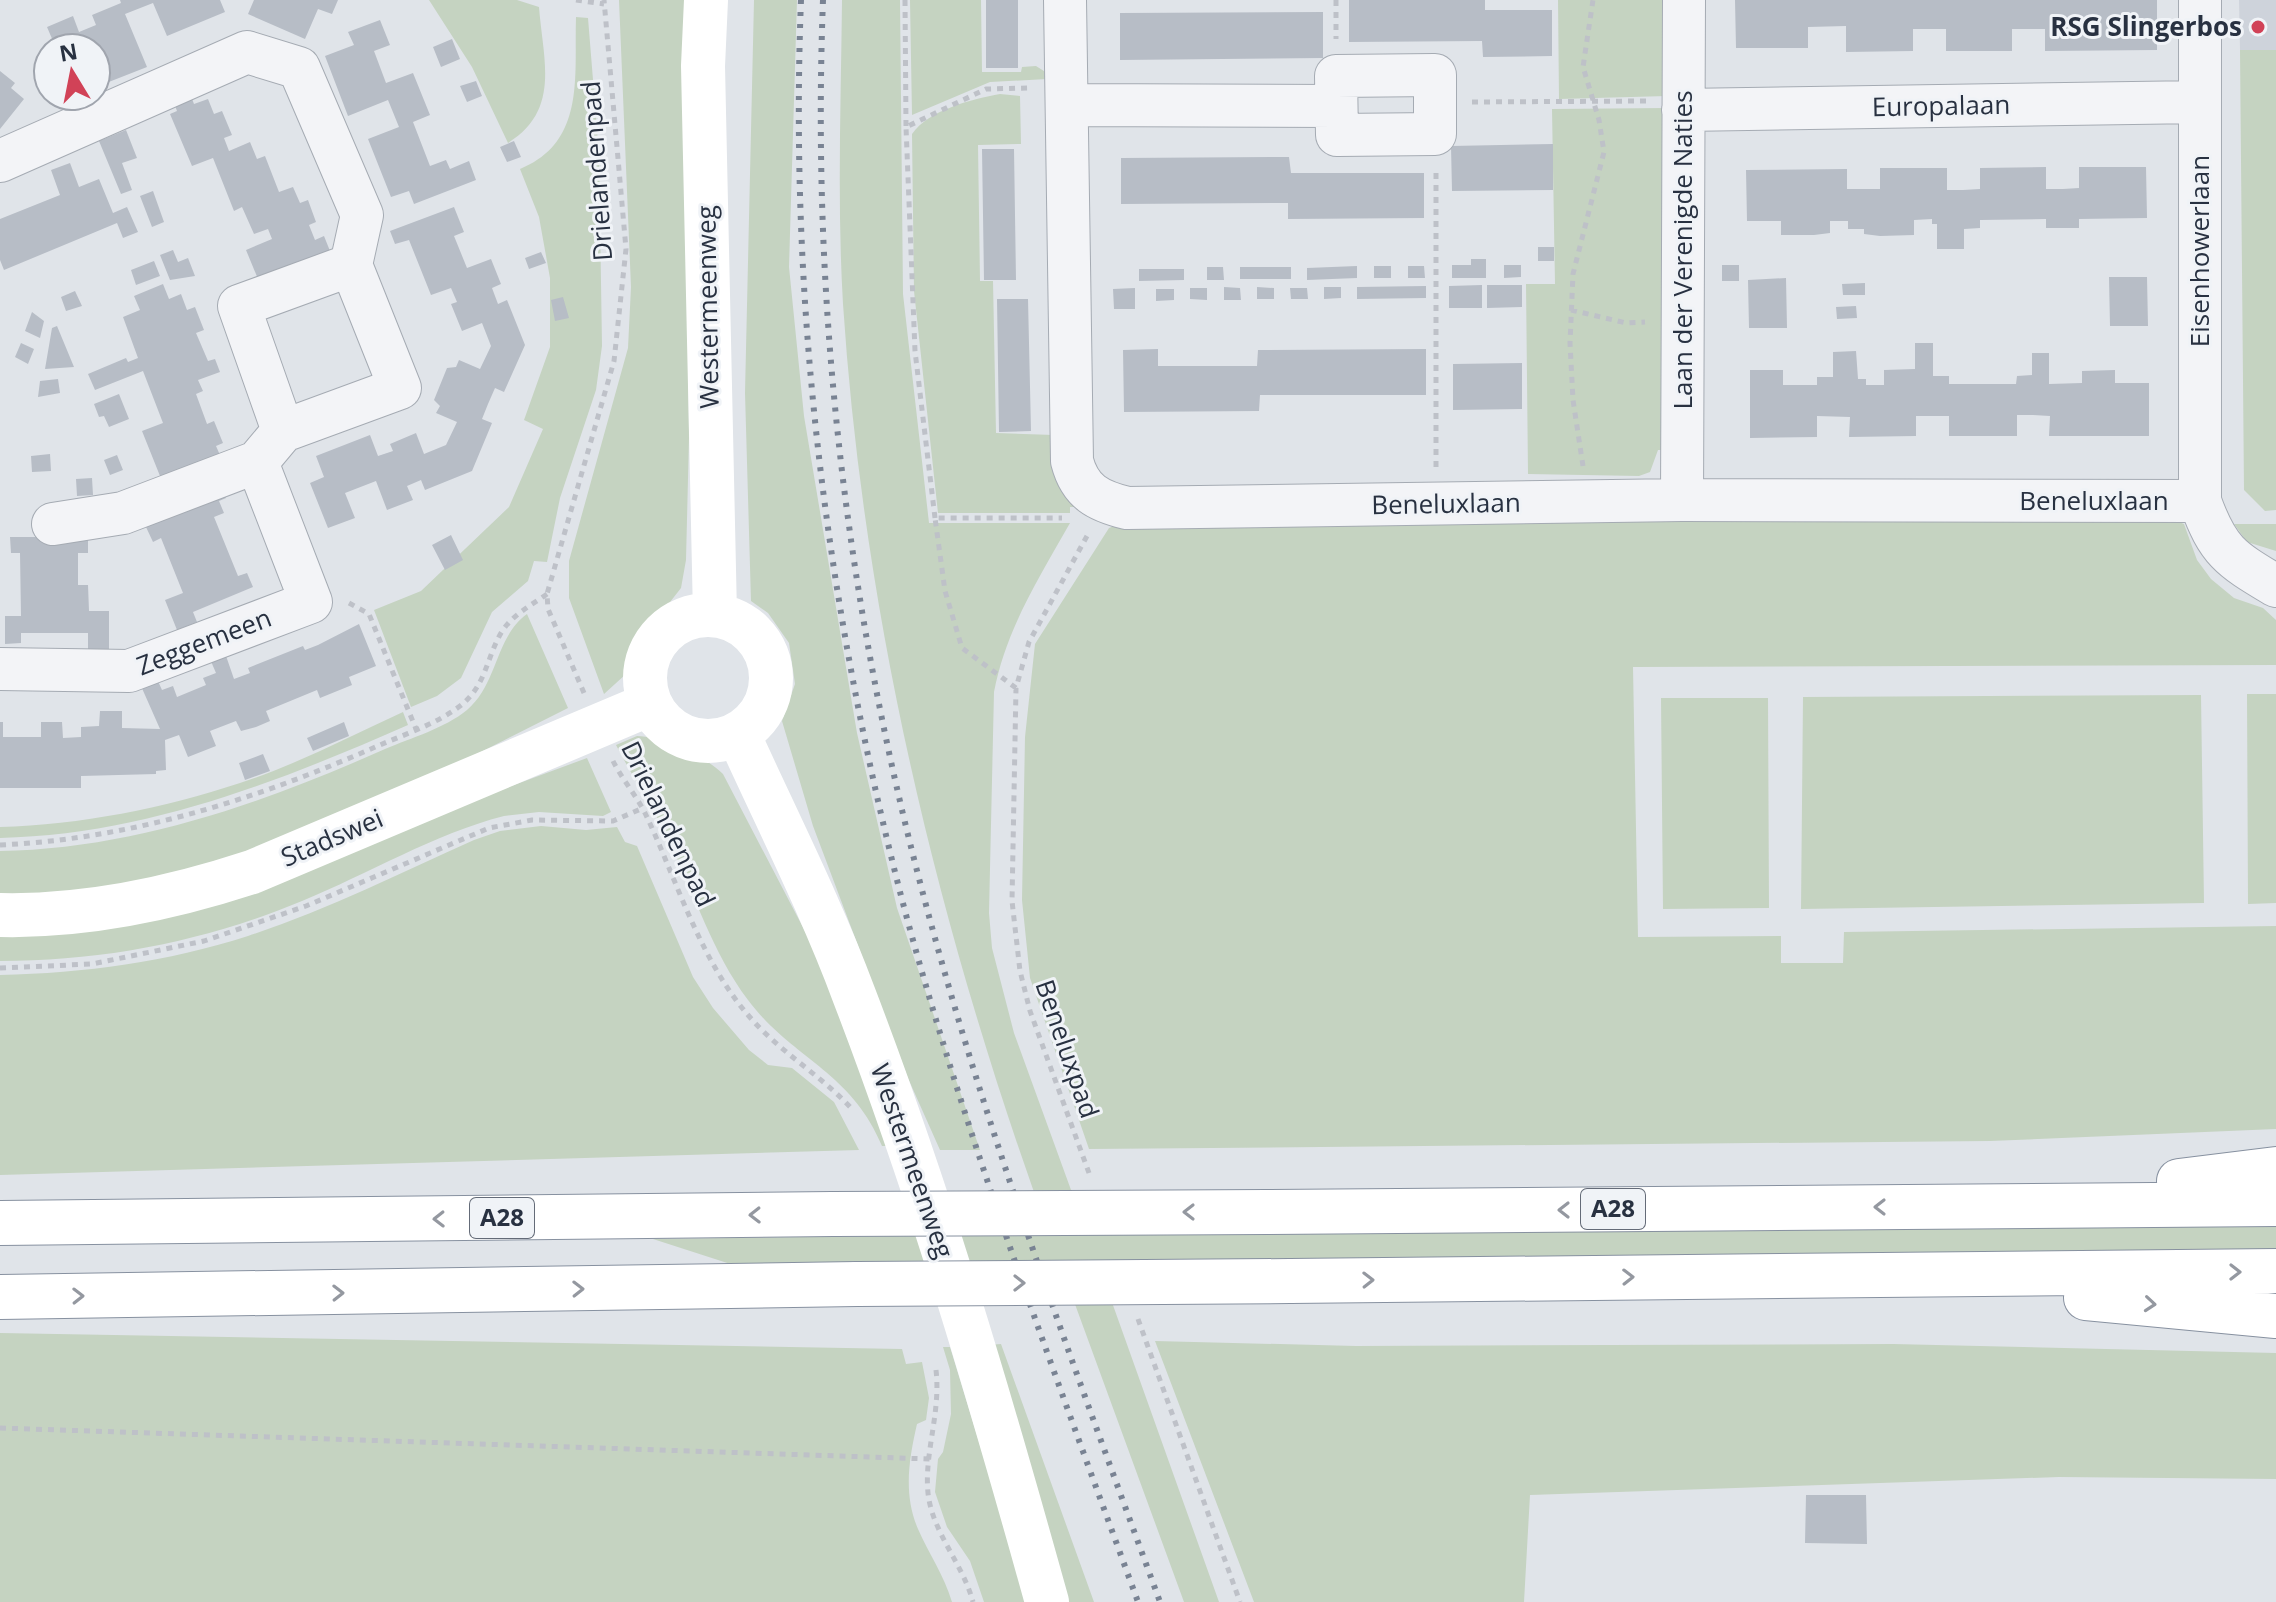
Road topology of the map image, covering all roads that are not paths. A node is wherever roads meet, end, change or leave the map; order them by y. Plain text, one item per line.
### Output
1 (706, 0) edge
2 (1065, 0) edge
3 (1684, 0) edge
4 (2200, 0) edge
5 (1067, 97) junction
6 (2200, 102) junction
7 (1683, 105) junction
8 (1336, 106) junction
9 (0, 161) edge
10 (351, 265) junction
11 (283, 431) junction
12 (257, 462) junction
13 (1682, 500) junction
14 (2200, 501) junction
15 (53, 524) dead end
16 (2276, 586) edge
17 (715, 615) junction
18 (0, 669) edge
19 (650, 704) junction
20 (738, 734) junction
21 (0, 915) edge
22 (2276, 1169) edge
23 (2276, 1204) edge
24 (1958, 1207) junction
25 (0, 1223) edge
26 (2276, 1271) edge
27 (1849, 1275) junction
28 (0, 1297) edge
29 (2276, 1316) edge
30 (1047, 1602) edge

1 - 17 main road, Westermeenweg
2 - 5 street
3 - 7 street, Laan der Verenigde Naties
4 - 6 street, Eisenhowerlaan
5 - 8 street
5 - 13 street, Beneluxlaan
6 - 7 street, Europalaan
6 - 14 street, Eisenhowerlaan
7 - 13 street, Laan der Verenigde Naties
8 - 8 street
9 - 10 street
10 - 11 street
10 - 11 street
11 - 12 street
12 - 15 street
12 - 18 street, Zeggemeen
13 - 14 street, Beneluxlaan
14 - 16 street
17 - 19 main road
17 - 20 main road
19 - 20 main road
19 - 21 main road, Stadswei
20 - 30 main road, Westermeenweg
22 - 24 main road, A28
23 - 24 main road, A28
24 -> 25 main road, A28, bridge
27 -> 26 main road
28 -> 27 main road, bridge
27 -> 29 main road

